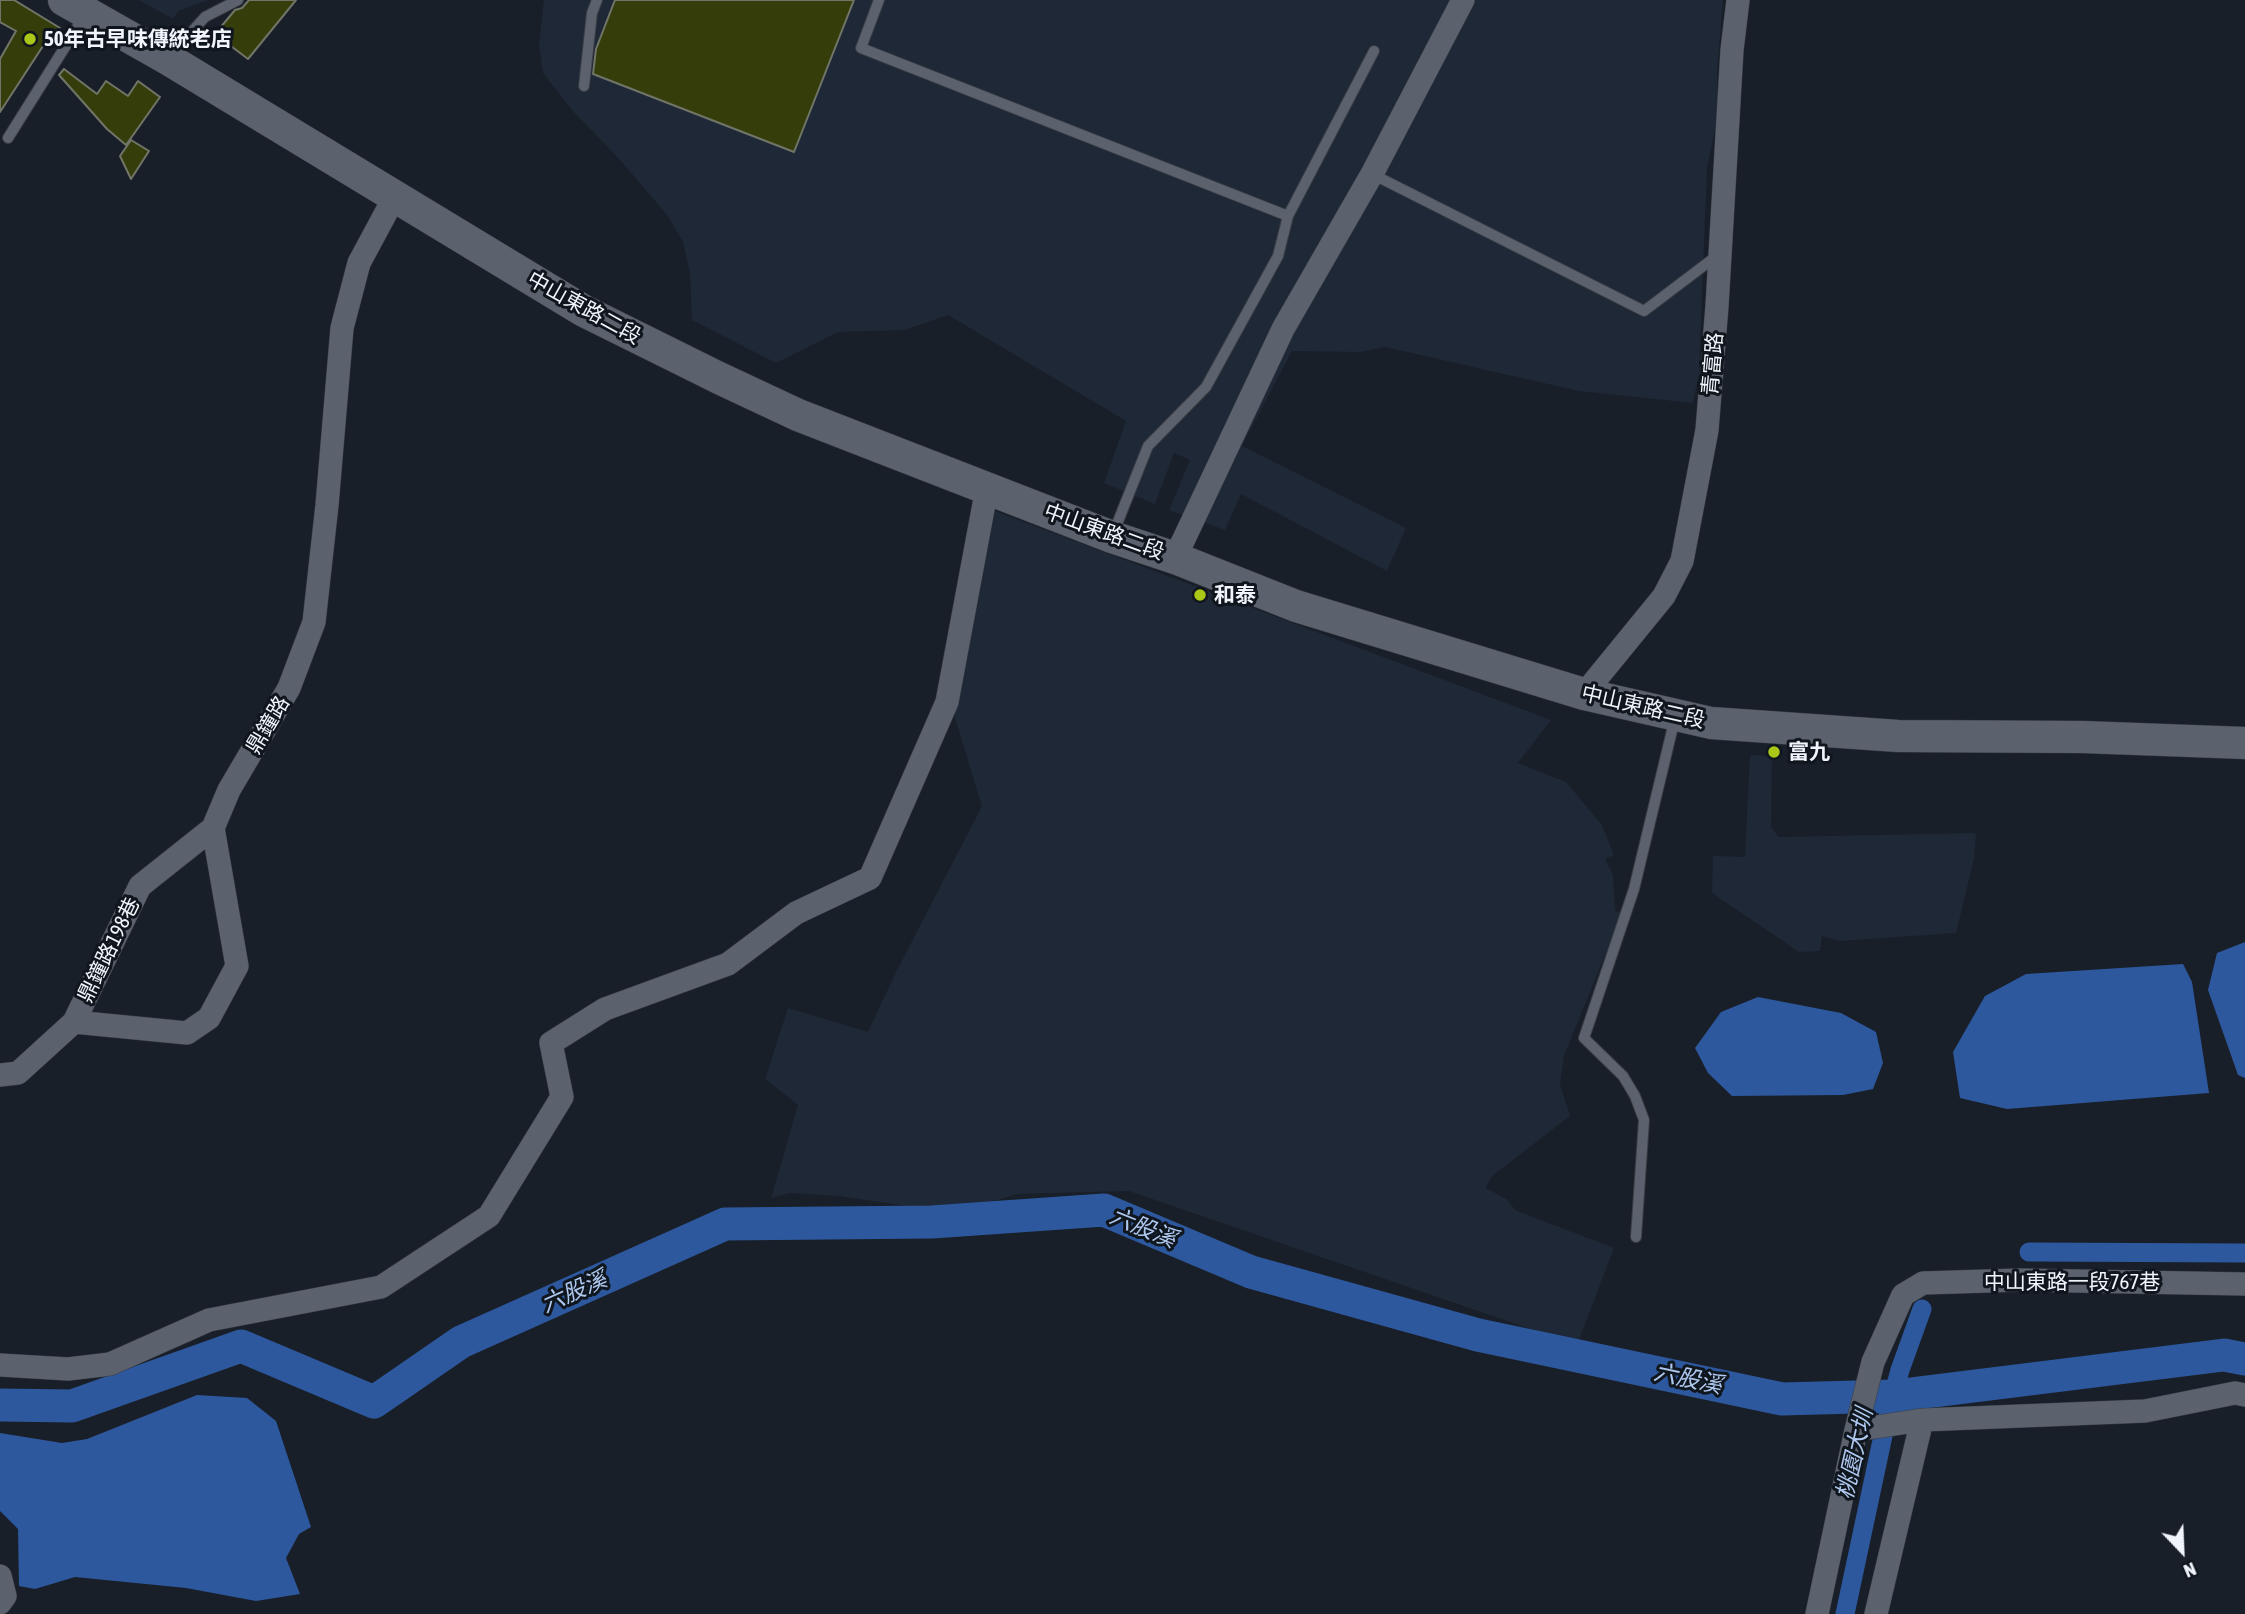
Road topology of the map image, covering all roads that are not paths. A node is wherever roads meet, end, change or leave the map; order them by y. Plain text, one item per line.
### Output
1 (238, 0) edge
2 (597, 0) edge
3 (879, 0) edge
4 (1463, 0) edge
5 (1738, 0) edge
6 (75, 6) edge
7 (1374, 51) dead end
8 (167, 59) junction
9 (584, 86) dead end
10 (8, 138) dead end
11 (1372, 174) junction
12 (395, 196) junction
13 (1289, 216) junction
14 (1721, 254) junction
15 (987, 488) junction
16 (1112, 537) junction
17 (1175, 558) junction
18 (1584, 694) junction
19 (1675, 716) junction
20 (2245, 743) edge
21 (213, 828) junction
22 (74, 1022) junction
23 (0, 1075) edge
24 (1636, 1237) dead end
25 (2245, 1283) edge
26 (0, 1365) edge
27 (2245, 1395) edge
28 (1922, 1420) junction
29 (1856, 1430) junction
30 (0, 1576) edge
31 (0, 1603) edge
32 (1817, 1614) edge
33 (1876, 1614) edge

1 - 8 lane
2 - 9 lane
3 - 13 lane
4 - 11 street
5 - 14 street, 青富路
6 - 8 main road, 中山東路二段
6 - 10 lane
7 - 13 lane
8 - 12 main road, 中山東路二段
11 - 14 lane
11 - 17 street
12 - 15 main road, 中山東路二段
12 - 21 street, 鼎鐘路
13 - 16 lane
14 - 18 street, 青富路
15 - 16 main road, 中山東路二段
15 - 26 street
16 - 17 main road, 中山東路二段
17 - 18 main road, 中山東路二段
18 - 19 main road, 中山東路二段
19 - 20 main road, 中山東路二段
19 - 24 lane
21 - 22 street, 鼎鐘路198巷
21 - 22 street
22 - 23 street
25 - 29 street, 中山東路一段767巷
27 - 28 street
28 - 29 street
28 - 33 street
29 - 32 street
30 - 31 street

